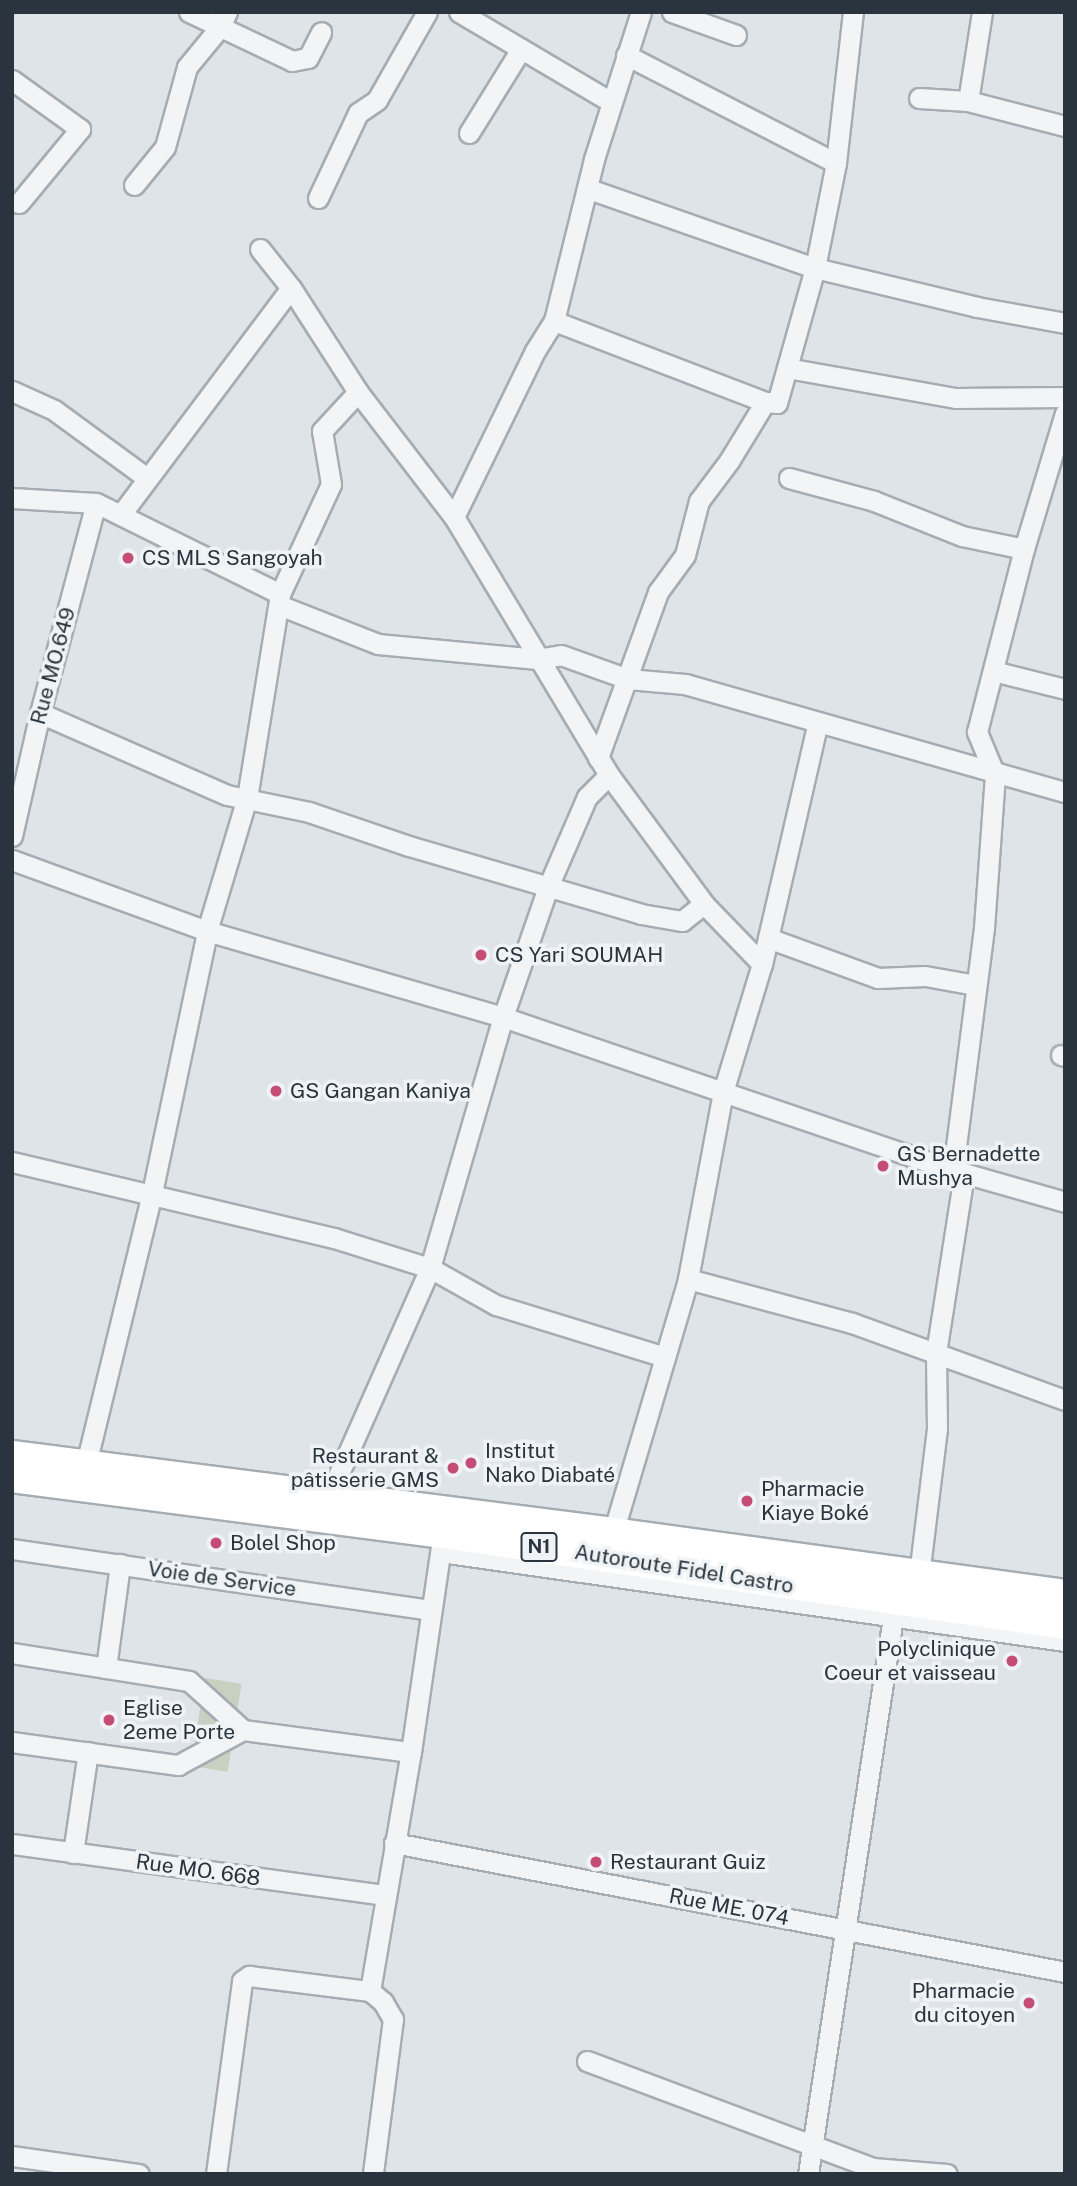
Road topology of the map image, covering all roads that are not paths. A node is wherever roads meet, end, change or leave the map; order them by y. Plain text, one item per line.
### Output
1 (189, 12) edge
2 (427, 12) edge
3 (459, 12) edge
4 (641, 12) edge
5 (672, 12) edge
6 (853, 12) edge
7 (982, 12) edge
8 (224, 20) edge
9 (321, 33) dead end
10 (736, 35) dead end
11 (521, 49) junction
12 (626, 55) junction
13 (12, 80) edge
14 (919, 98) dead end
15 (968, 101) junction
16 (611, 102) junction
17 (1065, 126) edge
18 (469, 133) dead end
19 (836, 163) junction
20 (134, 186) dead end
21 (589, 189) junction
22 (318, 198) dead end
23 (19, 203) dead end
24 (260, 249) dead end
25 (816, 268) junction
26 (291, 288) junction
27 (554, 321) junction
28 (1065, 323) edge
29 (787, 368) junction
30 (12, 391) edge
31 (358, 392) junction
32 (1065, 397) edge
33 (765, 402) junction
34 (1065, 413) edge
35 (147, 478) junction
36 (789, 478) dead end
37 (12, 498) edge
38 (99, 504) junction
39 (121, 513) junction
40 (454, 517) junction
41 (1024, 549) junction
42 (279, 600) junction
43 (537, 659) junction
44 (993, 671) junction
45 (628, 679) junction
46 (1065, 689) edge
47 (40, 713) junction
48 (818, 722) junction
49 (598, 758) junction
50 (609, 775) junction
51 (995, 775) junction
52 (1065, 792) edge
53 (247, 798) junction
54 (12, 836) edge
55 (12, 860) edge
56 (548, 887) junction
57 (704, 904) junction
58 (207, 931) junction
59 (768, 938) junction
60 (762, 964) junction
61 (976, 985) junction
62 (503, 1017) junction
63 (723, 1092) junction
64 (12, 1162) edge
65 (959, 1172) junction
66 (152, 1193) junction
67 (1065, 1202) edge
68 (430, 1268) junction
69 (688, 1279) junction
70 (936, 1353) junction
71 (665, 1357) junction
72 (1065, 1401) edge
73 (12, 1456) edge
74 (86, 1464) junction
75 (12, 1477) edge
76 (329, 1496) junction
77 (613, 1533) junction
78 (442, 1543) junction
79 (12, 1549) edge
80 (120, 1564) junction
81 (919, 1575) junction
82 (791, 1593) junction
83 (1065, 1595) edge
84 (431, 1610) junction
85 (893, 1617) junction
86 (1065, 1624) edge
87 (1065, 1641) edge
88 (12, 1653) edge
89 (106, 1668) junction
90 (243, 1730) junction
91 (12, 1742) edge
92 (88, 1752) junction
93 (411, 1752) junction
94 (394, 1843) junction
95 (12, 1844) edge
96 (73, 1853) junction
97 (384, 1895) junction
98 (845, 1929) junction
99 (1065, 1972) edge
100 (370, 1991) junction
101 (587, 2060) dead end
102 (812, 2144) junction
103 (12, 2156) edge
104 (139, 2174) edge
105 (216, 2174) edge
106 (373, 2174) edge
107 (808, 2174) edge
108 (947, 2174) edge

1 - 8 street
2 - 22 street
3 - 11 street
4 - 12 street
5 - 10 street
6 - 19 street
7 - 15 street
8 - 9 street
8 - 20 street
11 - 16 street
11 - 18 street
12 - 16 street
12 - 19 street
13 - 23 street
14 - 15 street
15 - 17 street
16 - 21 street
19 - 25 street
21 - 25 street
21 - 27 street
24 - 26 street
25 - 28 street
25 - 29 street
26 - 31 street
26 - 35 street
27 - 33 street
27 - 40 street
29 - 32 street
29 - 33 street
30 - 35 street
31 - 40 street
31 - 42 street
33 - 45 street
34 - 41 street
35 - 39 street
36 - 41 street
37 - 38 street
38 - 39 street
38 - 47 street, Rue MO.649
39 - 42 street
40 - 43 street
41 - 44 street
42 - 43 street
42 - 53 street
43 - 45 street
43 - 49 street
44 - 46 street
44 - 51 street
45 - 48 street
45 - 49 street
47 - 53 street
47 - 54 street, Rue MO.649
48 - 51 street
48 - 59 street
49 - 50 street
50 - 56 street
50 - 57 street
51 - 52 street
51 - 61 street
53 - 56 street
53 - 58 street
55 - 58 street
56 - 57 street
56 - 62 street
57 - 60 street
58 - 62 street
58 - 66 street
59 - 60 street
59 - 61 street
60 - 63 street
61 - 65 street
62 - 63 street
62 - 68 street
63 - 65 street
63 - 69 street
64 - 66 street
65 - 67 street
65 - 70 street
66 - 68 street
66 - 74 street
68 - 71 street
68 - 76 street
69 - 70 street
69 - 71 street
70 - 72 street
70 - 81 street
71 - 77 street
73 - 74 highway, Autoroute Fidel Castro / N1
74 - 76 highway, Autoroute Fidel Castro / N1
75 - 78 highway, Autoroute Fidel Castro / N1
76 - 77 highway, Autoroute Fidel Castro / N1
77 - 81 highway, Autoroute Fidel Castro / N1
78 - 82 highway, Autoroute Fidel Castro / N1
78 - 84 street
79 - 80 street, Voie de Service
80 - 84 street, Voie de Service
80 - 89 street
81 - 83 highway, Autoroute Fidel Castro / N1
82 - 85 street
82 - 86 highway, Autoroute Fidel Castro / N1
84 - 93 street
85 - 87 street
85 - 98 street
88 - 89 street
89 - 90 street
90 - 92 street
90 - 93 street
91 - 92 street
92 - 96 street
93 - 94 street
94 - 97 street
94 - 98 street, Rue ME. 074
95 - 96 street, Rue MO. 668
96 - 97 street, Rue MO. 668
97 - 100 street
98 - 99 street, Rue ME. 074
98 - 102 street
100 - 105 street
100 - 106 street
101 - 102 street
102 - 107 street
102 - 108 street
103 - 104 street

